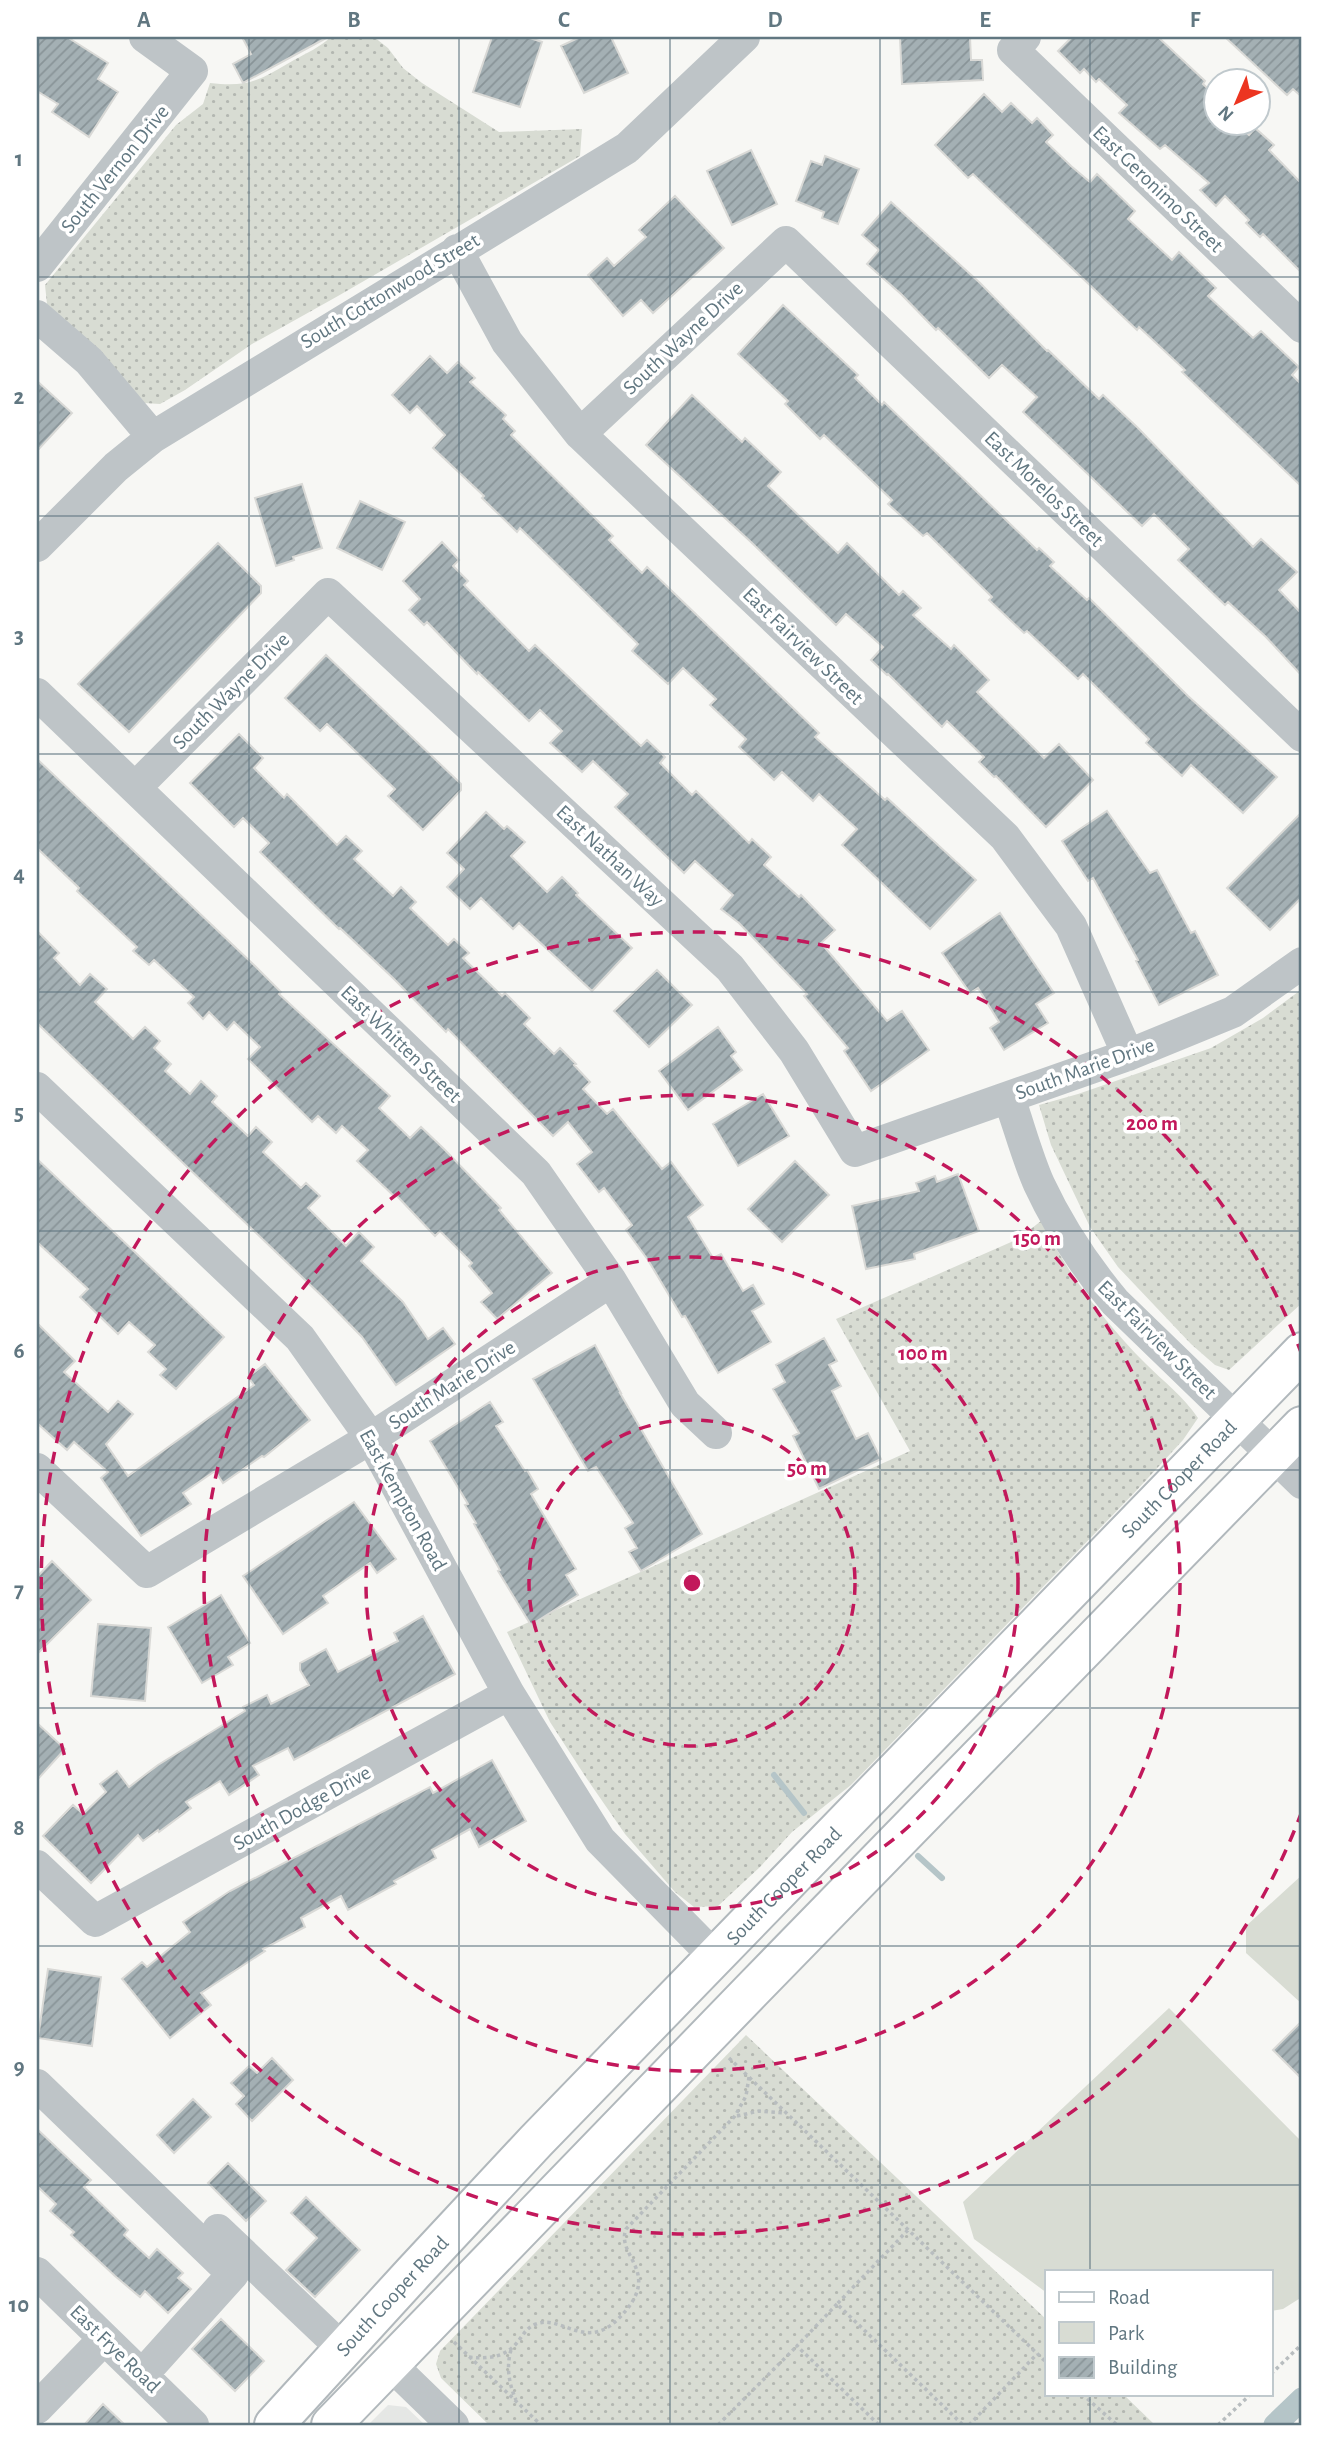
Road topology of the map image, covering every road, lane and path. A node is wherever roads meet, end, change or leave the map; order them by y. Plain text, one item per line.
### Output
1 (145, 37) edge
2 (744, 37) edge
3 (1019, 43) edge
4 (786, 242) joint
5 (457, 250) junction
6 (37, 266) edge
7 (37, 316) edge
8 (1302, 327) edge
9 (580, 434) junction
10 (153, 436) junction
11 (37, 546) edge
12 (328, 594) joint
13 (37, 694) edge
14 (1302, 736) edge
15 (135, 788) junction
16 (1302, 963) edge
17 (1128, 1055) junction
18 (37, 1088) edge
19 (1009, 1098) junction
20 (855, 1150) joint
21 (611, 1281) junction
22 (1302, 1352) edge
23 (1237, 1420) junction
24 (1302, 1426) edge
25 (716, 1433) dead end
26 (371, 1438) junction
27 (1274, 1456) junction
28 (37, 1469) edge
29 (1302, 1483) edge
30 (509, 1694) junction
31 (37, 1866) edge
32 (714, 1956) junction
33 (750, 1992) junction
34 (729, 2058) dead end
35 (748, 2077) junction
36 (37, 2085) edge
37 (786, 2113) junction
38 (735, 2116) junction
39 (201, 2213) dead end
40 (908, 2230) junction
41 (37, 2273) edge
42 (837, 2304) junction
43 (104, 2339) junction
44 (351, 2342) junction
45 (453, 2342) dead end
46 (1302, 2344) edge
47 (797, 2346) junction
48 (511, 2348) junction
49 (1037, 2354) junction
50 (469, 2357) junction
51 (1045, 2361) edge
52 (390, 2364) junction
53 (1272, 2373) edge
54 (142, 2375) junction
55 (1084, 2396) edge
56 (1249, 2396) edge
57 (516, 2402) junction
58 (37, 2408) edge
59 (193, 2425) edge
60 (274, 2425) edge
61 (331, 2425) edge
62 (453, 2425) edge
63 (541, 2425) edge
64 (718, 2425) edge
65 (878, 2425) edge
66 (962, 2425) edge
67 (969, 2425) edge
68 (1117, 2425) edge
69 (1218, 2425) edge

1 - 6 street, South Vernon Drive
2 - 5 street, South Cottonwood Street
3 - 8 street, East Geronimo Street
4 - 9 street, South Wayne Drive
4 - 14 street, East Morelos Street
5 - 9 street, East Fairview Street
5 - 10 street, South Cottonwood Street
7 - 10 street
9 - 17 street, East Fairview Street
10 - 11 street, South Cottonwood Street
12 - 15 street, South Wayne Drive
12 - 20 street, East Nathan Way
13 - 15 street, East Whitten Street
15 - 21 street, East Whitten Street
16 - 17 street, South Marie Drive
17 - 19 street, South Marie Drive
18 - 26 street, East Kempton Road
19 - 20 street, South Marie Drive
19 - 23 street, East Fairview Street
21 - 25 street, East Whitten Street
21 - 26 street, South Marie Drive
22 - 23 main road, South Cooper Road
23 - 27 street, East Fairview Street
23 - 32 main road, South Cooper Road
24 - 27 main road, South Cooper Road
26 - 28 street, South Marie Drive
26 - 30 street, East Kempton Road
27 - 29 street, East Fairview Street
27 - 33 main road, South Cooper Road
30 - 31 street, South Dodge Drive
30 - 32 street, East Kempton Road
32 - 33 main road
32 - 44 main road, South Cooper Road
33 - 52 main road, South Cooper Road
34 - 35 path
35 - 37 path
35 - 38 path
36 - 54 street
37 - 38 path
37 - 40 path
38 - 48 path
39 - 44 street
40 - 42 path
40 - 49 path
41 - 43 street, East Frye Road
42 - 47 path
42 - 66 path
43 - 54 street, East Frye Road
43 - 58 street
44 - 52 main road
44 - 60 main road, South Cooper Road
45 - 50 path
46 - 53 path
47 - 64 path
47 - 65 path
48 - 50 path
48 - 57 path
49 - 51 path
49 - 67 path
50 - 57 path
52 - 61 main road, South Cooper Road
52 - 62 street
54 - 59 street, East Frye Road
55 - 68 path
56 - 69 path
57 - 63 path

